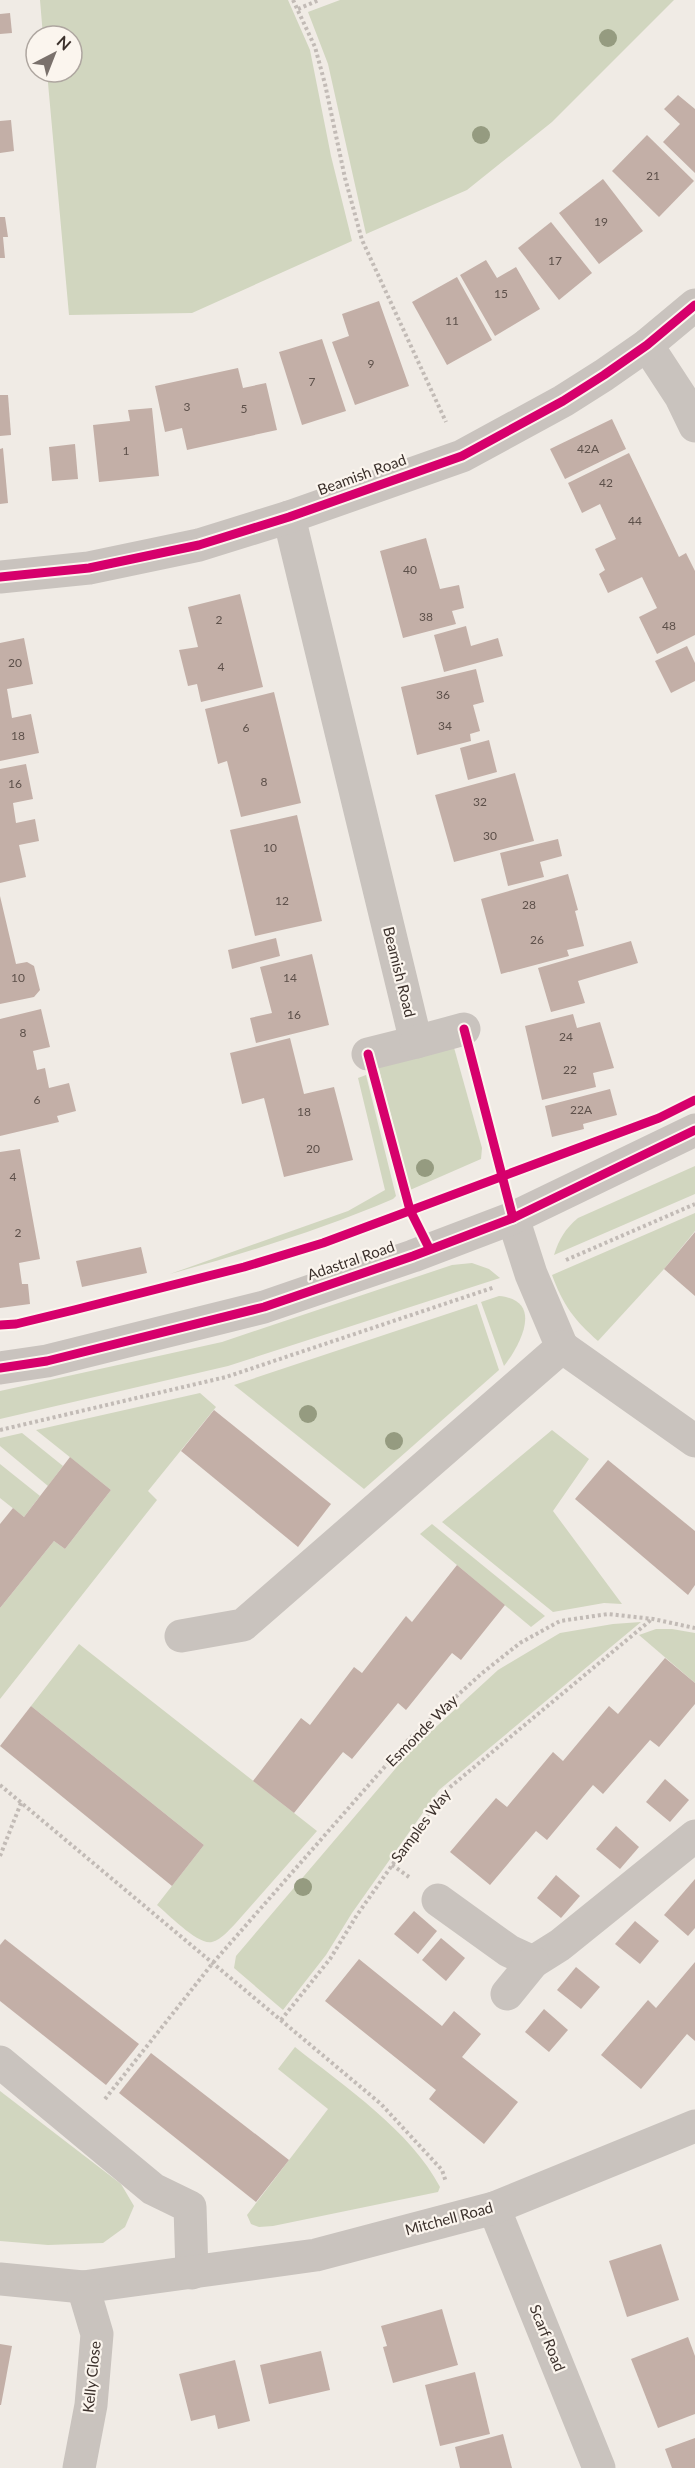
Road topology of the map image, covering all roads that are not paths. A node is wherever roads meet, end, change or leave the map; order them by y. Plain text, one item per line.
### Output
1 (695, 306) edge
2 (647, 345) junction
3 (695, 426) edge
4 (289, 517) junction
5 (0, 577) edge
6 (464, 1029) dead end
7 (416, 1042) junction
8 (368, 1054) dead end
9 (695, 1130) edge
10 (513, 1218) junction
11 (562, 1347) junction
12 (0, 1368) edge
13 (695, 1441) edge
14 (181, 1636) dead end
15 (695, 1836) edge
16 (438, 1900) dead end
17 (533, 1962) junction
18 (507, 1994) dead end
19 (0, 2062) edge
20 (695, 2126) edge
21 (494, 2208) junction
22 (192, 2273) junction
23 (0, 2279) edge
24 (83, 2287) junction
25 (79, 2468) edge
26 (599, 2468) edge

1 - 2 street, Beamish Road
2 - 3 street
2 - 4 street, Beamish Road
4 - 5 street, Beamish Road
4 - 7 street, Beamish Road
6 - 7 street
7 - 8 street
9 - 10 street, Adastral Road
10 - 11 street
10 - 12 street, Adastral Road
11 - 13 street
11 - 14 street
15 - 17 street
16 - 17 street
17 - 18 street
19 - 22 street
20 - 21 street, Mitchell Road
21 - 22 street, Mitchell Road
21 - 26 street, Scarf Road
22 - 24 street, Mitchell Road
23 - 24 street, Mitchell Road
24 - 25 street, Kelly Close

